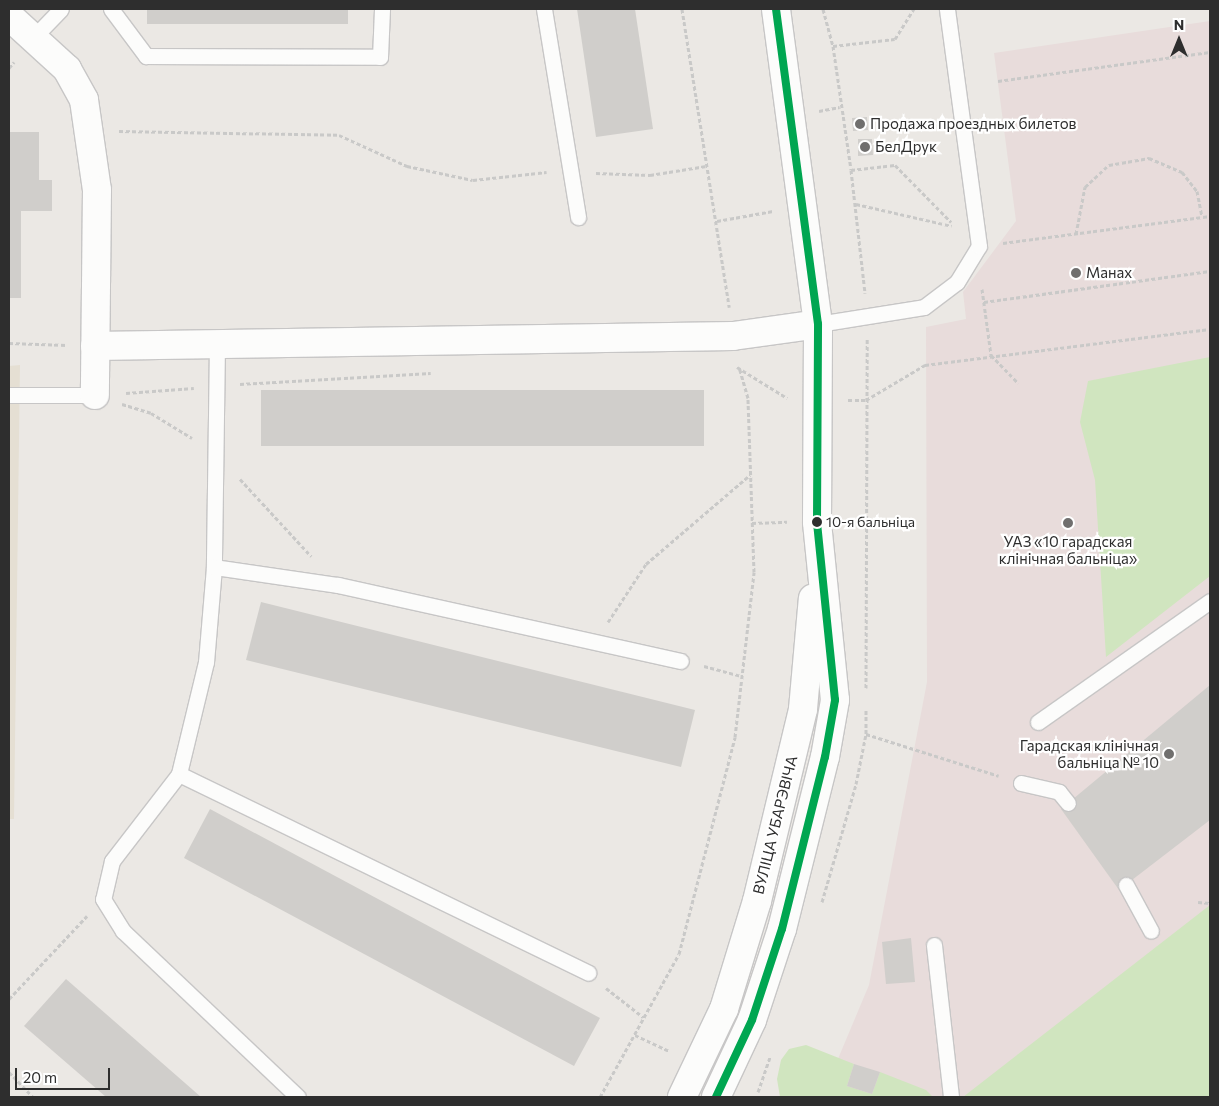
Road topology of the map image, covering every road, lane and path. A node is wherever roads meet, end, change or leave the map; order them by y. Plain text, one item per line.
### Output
1 (61, 9) edge
2 (111, 9) edge
3 (382, 9) edge
4 (544, 9) edge
5 (682, 9) edge
6 (776, 9) edge
7 (823, 9) edge
8 (914, 9) edge
9 (947, 9) edge
10 (9, 16) edge
11 (33, 38) junction
12 (1210, 52) edge
13 (998, 81) dead end
14 (89, 131) junction
15 (706, 166) junction
16 (568, 170) junction
17 (851, 170) dead end
18 (856, 204) dead end
19 (774, 210) dead end
20 (1210, 216) edge
21 (578, 217) dead end
22 (1202, 217) junction
23 (718, 221) junction
24 (1076, 234) junction
25 (998, 249) dead end
26 (1210, 271) edge
27 (981, 279) dead end
28 (984, 302) junction
29 (818, 324) junction
30 (1210, 329) edge
31 (733, 336) junction
32 (9, 343) edge
33 (217, 344) junction
34 (95, 346) junction
35 (991, 355) junction
36 (729, 367) dead end
37 (739, 367) junction
38 (437, 373) dead end
39 (1018, 383) dead end
40 (214, 386) junction
41 (9, 395) edge
42 (95, 395) junction
43 (788, 399) dead end
44 (866, 400) dead end
45 (750, 474) junction
46 (818, 539) junction
47 (214, 567) junction
48 (1210, 601) edge
49 (600, 643) junction
50 (681, 661) joint
51 (742, 676) junction
52 (1038, 722) dead end
53 (866, 734) dead end
54 (180, 774) junction
55 (1021, 783) joint
56 (1068, 804) dead end
57 (1126, 885) dead end
58 (103, 899) junction
59 (1198, 902) dead end
60 (1210, 904) edge
61 (1151, 931) dead end
62 (934, 945) dead end
63 (588, 973) joint
64 (9, 999) edge
65 (643, 1017) junction
66 (634, 1035) junction
67 (679, 1054) dead end
68 (9, 1072) edge
69 (758, 1092) dead end
70 (32, 1097) edge
71 (298, 1097) edge
72 (600, 1097) edge
73 (682, 1097) edge
74 (716, 1097) edge
75 (762, 1097) edge
76 (951, 1097) edge

1 - 11 lane
2 - 3 lane
4 - 16 lane
5 - 15 path
6 - 29 main road, ВУЛІЦА УБАРЭВІЧА
7 - 8 path
9 - 29 lane
10 - 11 main road
11 - 14 main road
12 - 13 path
14 - 16 path
14 - 34 main road
15 - 16 path
15 - 23 path
16 - 21 lane
17 - 18 path
19 - 23 path
20 - 22 path
22 - 24 path
22 - 24 path
23 - 31 path
24 - 25 path
26 - 28 path
27 - 28 path
28 - 35 path
29 - 31 main road
29 - 46 main road, ВУЛІЦА УБАРЭВІЧА
30 - 35 path
31 - 33 main road
31 - 37 path
32 - 34 path
33 - 34 main road
33 - 40 lane
34 - 42 main road
35 - 39 path
35 - 44 path
36 - 37 path
37 - 43 path
37 - 45 path
38 - 40 path
40 - 42 path
40 - 47 lane
41 - 42 lane
45 - 49 path
45 - 51 path
46 - 73 main road, ВУЛІЦА УБАРЭВІЧА
46 - 74 main road, ВУЛІЦА УБАРЭВІЧА
47 - 49 lane
47 - 54 lane
48 - 52 lane
49 - 50 lane
50 - 51 path
51 - 65 path
53 - 55 path
54 - 58 lane
54 - 63 lane
55 - 56 lane
57 - 61 lane
58 - 64 path
58 - 71 lane
59 - 60 path
62 - 76 lane
63 - 65 path
65 - 66 path
66 - 67 path
66 - 72 path
68 - 70 path
69 - 75 path

